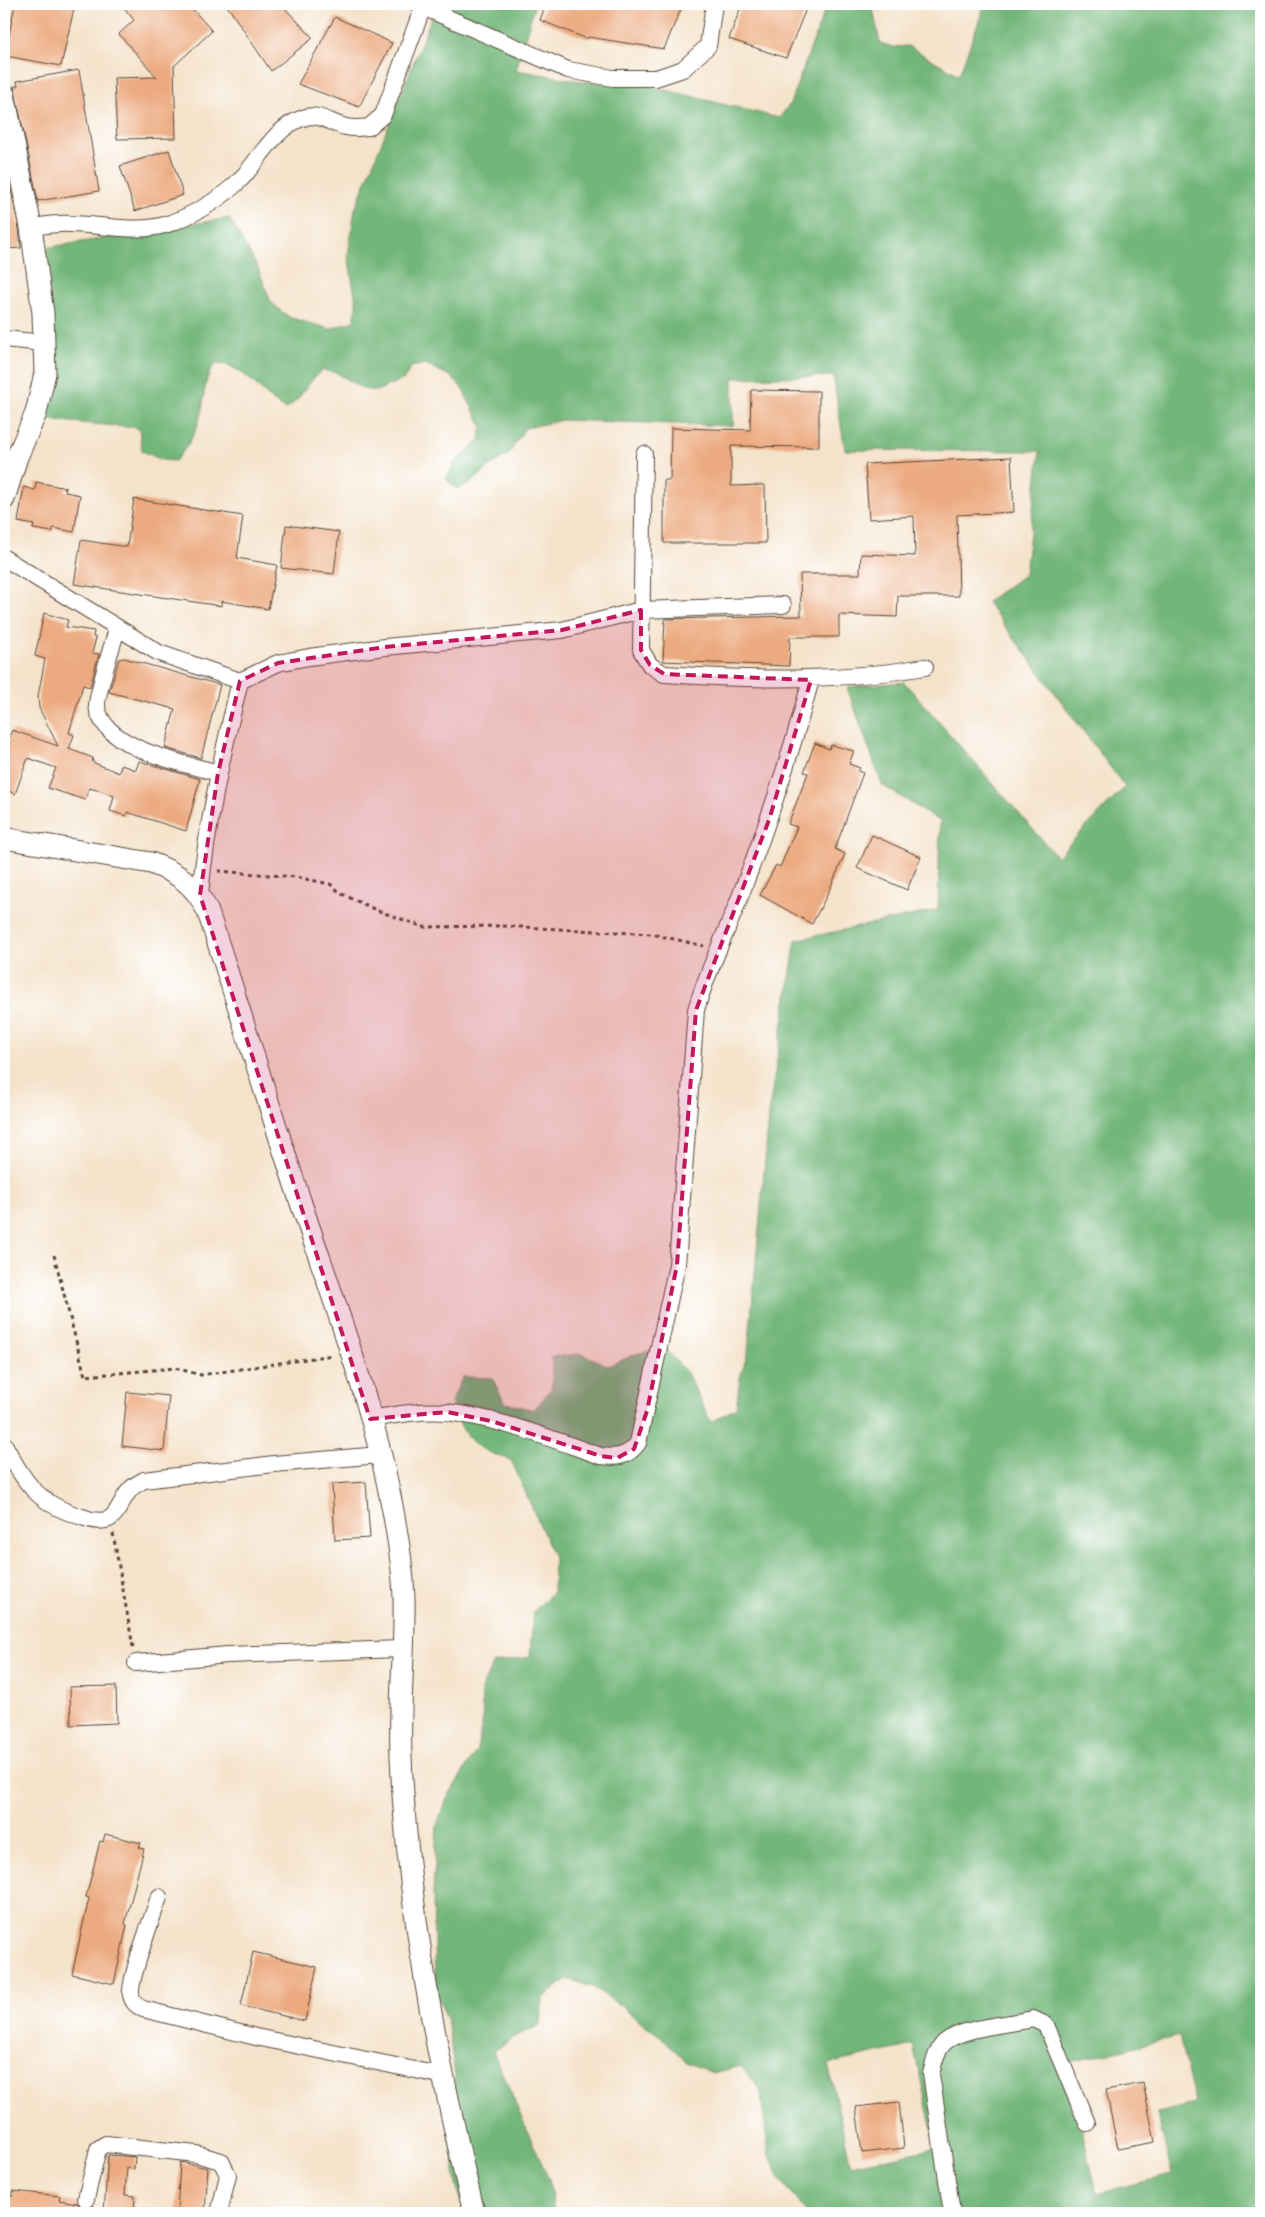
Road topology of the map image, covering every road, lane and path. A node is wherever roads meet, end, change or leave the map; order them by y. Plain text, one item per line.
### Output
1 (714, 4) edge
2 (423, 5) edge
3 (4, 97) edge
4 (31, 227) junction
5 (4, 339) edge
6 (44, 342) junction
7 (644, 454) dead end
8 (4, 499) edge
9 (4, 558) edge
10 (782, 605) dead end
11 (641, 610) junction
12 (117, 629) junction
13 (925, 667) dead end
14 (811, 680) junction
15 (240, 681) junction
16 (218, 773) junction
17 (7, 841) edge
18 (202, 870) junction
19 (200, 895) junction
20 (719, 950) junction
21 (54, 1255) dead end
22 (350, 1353) junction
23 (370, 1419) junction
24 (4, 1444) edge
25 (380, 1455) junction
26 (110, 1518) junction
27 (402, 1649) junction
28 (136, 1663) joint
29 (159, 1897) dead end
30 (444, 2076) junction
31 (1087, 2123) dead end
32 (86, 2200) dead end
33 (219, 2213) edge
34 (474, 2213) edge
35 (952, 2213) edge

1 - 2 street
2 - 4 street
3 - 4 street
4 - 6 street
5 - 6 street
6 - 8 street
7 - 11 street
9 - 12 street
10 - 11 street
11 - 14 street
11 - 15 street
12 - 15 street
12 - 16 street
13 - 14 street
14 - 20 street
15 - 16 street
16 - 18 street
17 - 19 street
18 - 19 street
18 - 20 path
19 - 22 street
20 - 23 street
21 - 22 path
22 - 23 street
23 - 25 street
24 - 26 street
25 - 26 street
25 - 27 street
26 - 28 path
27 - 28 street
27 - 30 street
29 - 30 street
30 - 34 street
31 - 35 street
32 - 33 street

